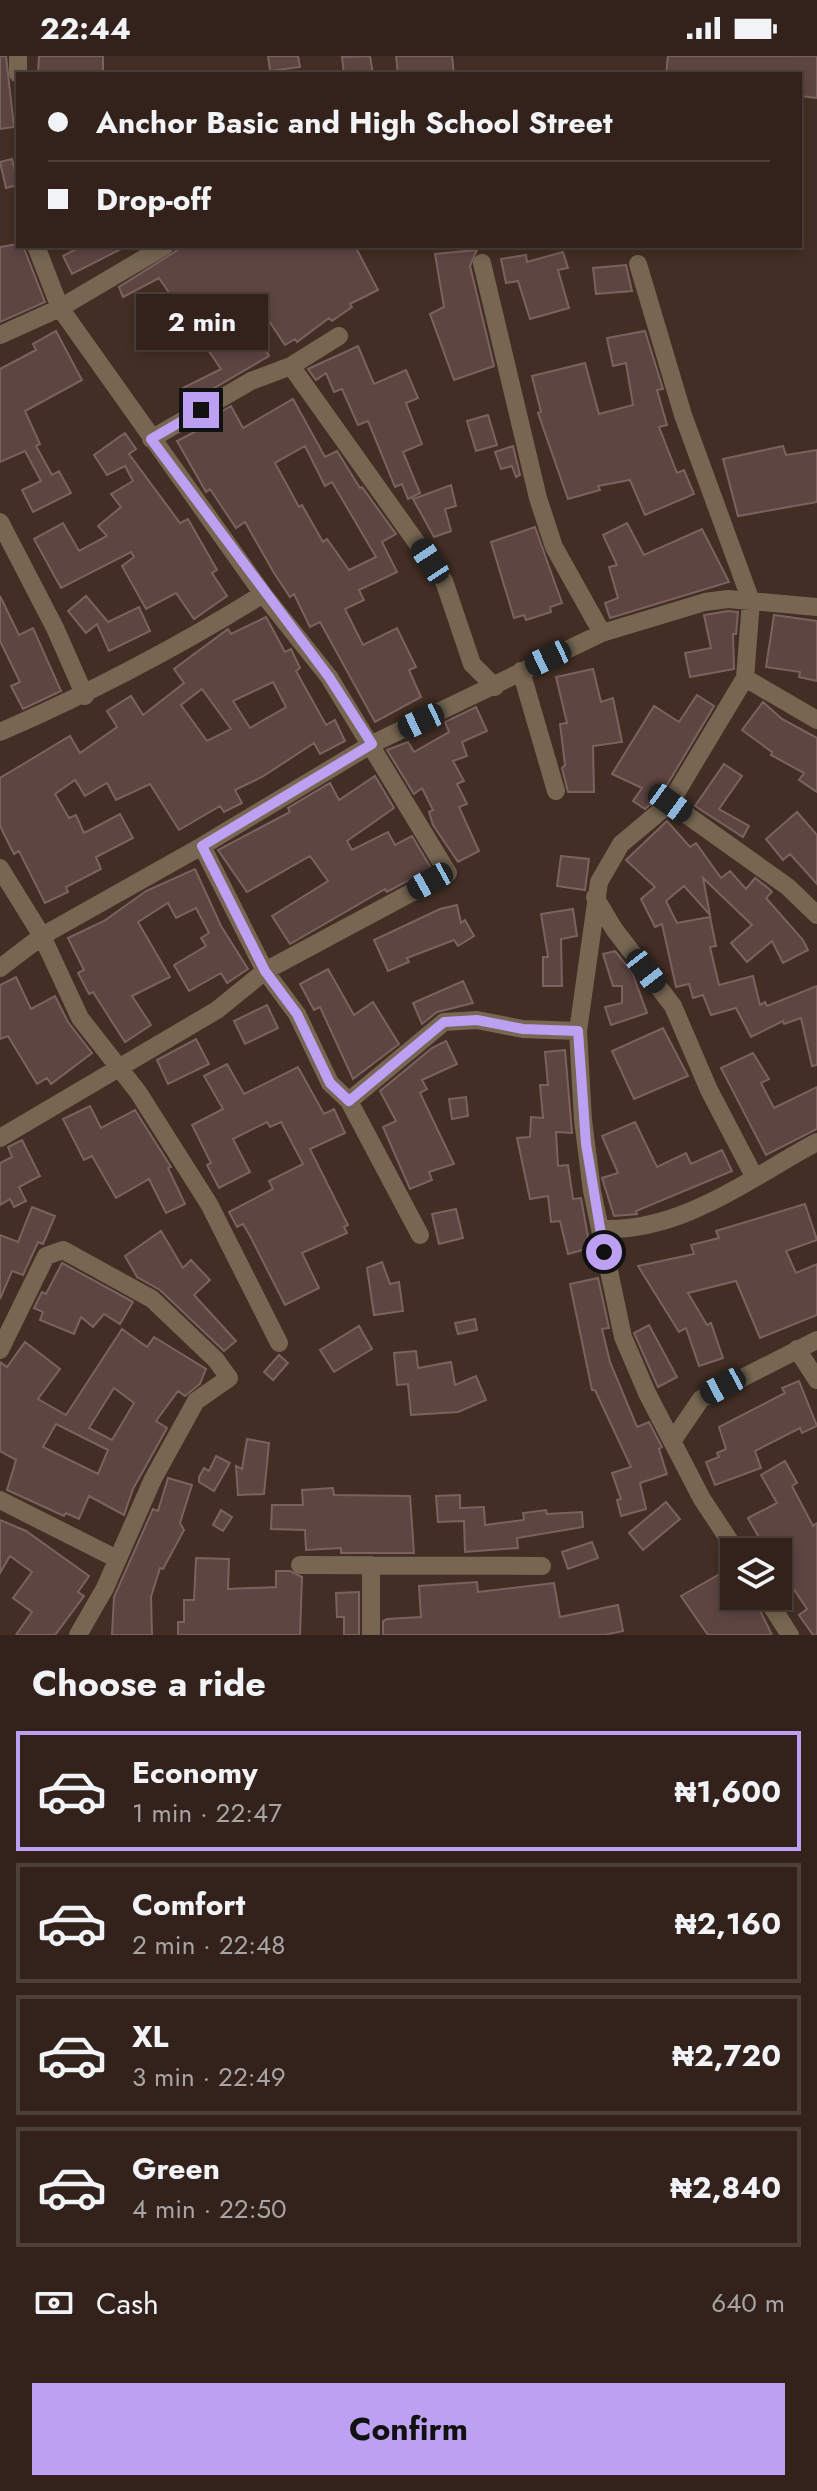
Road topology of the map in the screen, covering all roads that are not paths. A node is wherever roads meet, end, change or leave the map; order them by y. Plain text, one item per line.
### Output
1 (37, 248) edge
2 (162, 248) edge
3 (482, 263) dead end
4 (638, 264) dead end
5 (60, 308) junction
6 (0, 335) edge
7 (339, 336) dead end
8 (291, 366) junction
9 (151, 439) junction
10 (3, 532) edge
11 (263, 594) junction
12 (751, 601) junction
13 (817, 607) edge
14 (602, 633) junction
15 (521, 671) junction
16 (745, 678) junction
17 (495, 687) junction
18 (85, 696) junction
19 (817, 720) edge
20 (0, 732) edge
21 (372, 744) junction
22 (556, 791) dead end
23 (670, 803) junction
24 (202, 846) junction
25 (0, 868) edge
26 (595, 897) junction
27 (817, 915) edge
28 (42, 936) junction
29 (0, 968) edge
30 (265, 971) junction
31 (578, 1031) junction
32 (119, 1068) junction
33 (349, 1101) junction
34 (0, 1138) edge
35 (817, 1142) edge
36 (754, 1176) junction
37 (601, 1229) junction
38 (420, 1235) dead end
39 (817, 1340) edge
40 (279, 1343) dead end
41 (797, 1349) junction
42 (0, 1350) edge
43 (817, 1380) edge
44 (673, 1440) junction
45 (0, 1500) edge
46 (728, 1538) edge
47 (117, 1559) junction
48 (300, 1565) dead end
49 (371, 1565) junction
50 (542, 1566) dead end
51 (774, 1610) edge
52 (78, 1635) edge
53 (371, 1635) edge
54 (790, 1635) edge

1 - 5 street
2 - 5 street
3 - 14 street
4 - 12 street
5 - 6 street
5 - 9 street
7 - 8 street
8 - 9 street
8 - 17 street
9 - 11 street
10 - 18 street
11 - 18 street
11 - 21 street
12 - 13 street
12 - 14 street
12 - 16 street
14 - 15 street
15 - 17 street
15 - 22 street
16 - 19 street
16 - 23 street
17 - 21 street
18 - 20 street
21 - 24 street
21 - 30 street
23 - 26 street
23 - 27 street
24 - 28 street
24 - 30 street
25 - 28 street
26 - 31 street
26 - 36 street
28 - 29 street
28 - 32 street
30 - 32 street
30 - 33 street
31 - 33 street
31 - 37 street
32 - 34 street
32 - 40 street
33 - 38 street
35 - 36 street
36 - 37 street
37 - 44 street
39 - 41 street
41 - 43 street
41 - 44 street
42 - 47 street
44 - 46 street
45 - 47 street
47 - 52 street
48 - 49 street
49 - 50 street
49 - 53 street
51 - 54 street

